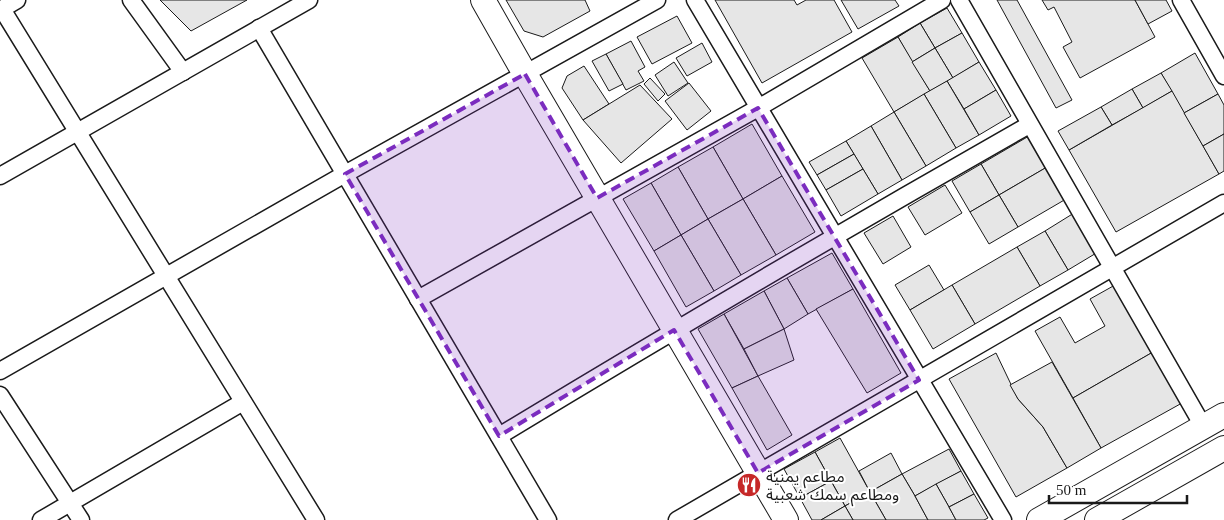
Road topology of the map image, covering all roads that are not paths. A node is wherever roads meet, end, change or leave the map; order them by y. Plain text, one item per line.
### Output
1 (17, 0) edge
2 (131, 0) edge
3 (309, 0) edge
4 (484, 0) edge
5 (657, 0) edge
6 (695, 0) edge
7 (942, 0) edge
8 (959, 0) edge
9 (1181, 0) edge
10 (1, 9) edge
11 (259, 28) junction
12 (184, 72) junction
13 (525, 74) junction
14 (1224, 76) edge
15 (758, 108) junction
16 (1030, 124) junction
17 (78, 132) junction
18 (345, 174) junction
19 (0, 176) edge
20 (597, 198) junction
21 (1224, 204) edge
22 (835, 235) junction
23 (1114, 267) junction
24 (167, 278) junction
25 (418, 299) junction
26 (674, 330) junction
27 (0, 372) edge
28 (919, 380) junction
29 (0, 395) edge
30 (243, 402) junction
31 (1224, 415) edge
32 (1204, 426) junction
33 (499, 436) junction
34 (1222, 452) edge
35 (758, 473) junction
36 (70, 503) junction
37 (41, 520) edge
38 (81, 520) edge
39 (316, 520) edge
40 (548, 520) edge
41 (676, 520) edge
42 (786, 520) edge
43 (1003, 520) edge
44 (1039, 520) edge
45 (1097, 520) edge

1 - 10 street
2 - 12 street
3 - 11 street
4 - 13 street
5 - 13 street
6 - 15 street
7 - 15 street
8 - 16 street
9 - 14 street
10 - 17 street
11 - 12 street
11 - 18 street
12 - 17 street
13 - 18 street
13 - 20 street
15 - 20 street
15 - 22 street
16 - 22 street
16 - 23 street
17 - 19 street
17 - 24 street
18 - 24 street
18 - 25 street
20 - 25 street
20 - 26 street
21 - 23 street
22 - 26 street
22 - 28 street
23 - 28 street
23 - 32 street
24 - 27 street
24 - 30 street
25 - 33 street
26 - 33 street
26 - 35 street
28 - 35 street
28 - 43 street
29 - 36 street
30 - 36 street
30 - 39 street
31 - 32 street
32 - 44 street
33 - 40 street
34 - 45 street
35 - 41 street
35 - 42 street
36 - 37 street
36 - 38 street

